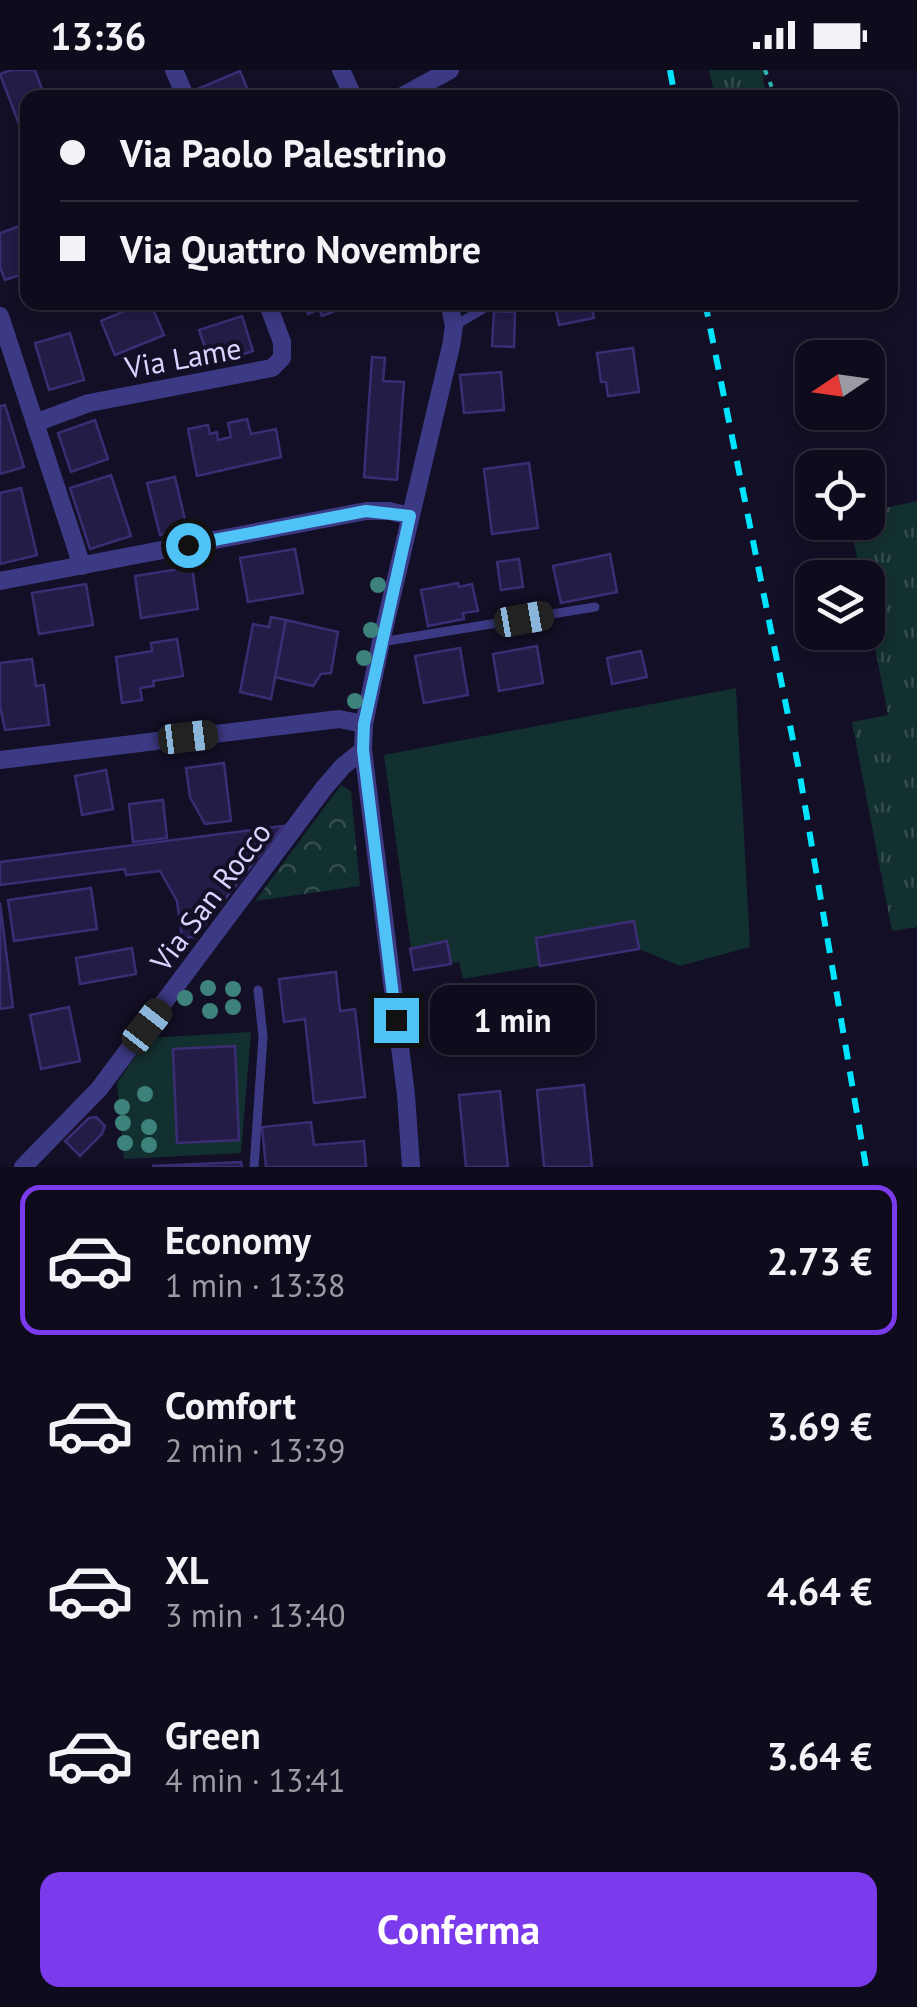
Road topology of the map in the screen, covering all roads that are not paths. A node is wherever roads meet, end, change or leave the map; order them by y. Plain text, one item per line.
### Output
1 (450, 70) edge
2 (414, 90) edge
3 (270, 310) edge
4 (451, 310) edge
5 (481, 310) edge
6 (0, 316) edge
7 (454, 326) junction
8 (35, 422) junction
9 (410, 516) junction
10 (82, 566) junction
11 (0, 581) edge
12 (595, 607) dead end
13 (381, 642) junction
14 (364, 724) junction
15 (363, 750) junction
16 (0, 760) edge
17 (258, 990) dead end
18 (23, 1167) edge
19 (254, 1167) edge
20 (411, 1167) edge

1 - 2 street
3 - 8 street, Via Lame
4 - 7 street
5 - 7 lane
6 - 8 street
7 - 9 street
8 - 10 street
9 - 10 street
9 - 13 street
10 - 11 street
12 - 13 lane
13 - 14 street
14 - 15 street
14 - 16 street
15 - 18 street, Via San Rocco
15 - 20 street
17 - 19 lane

